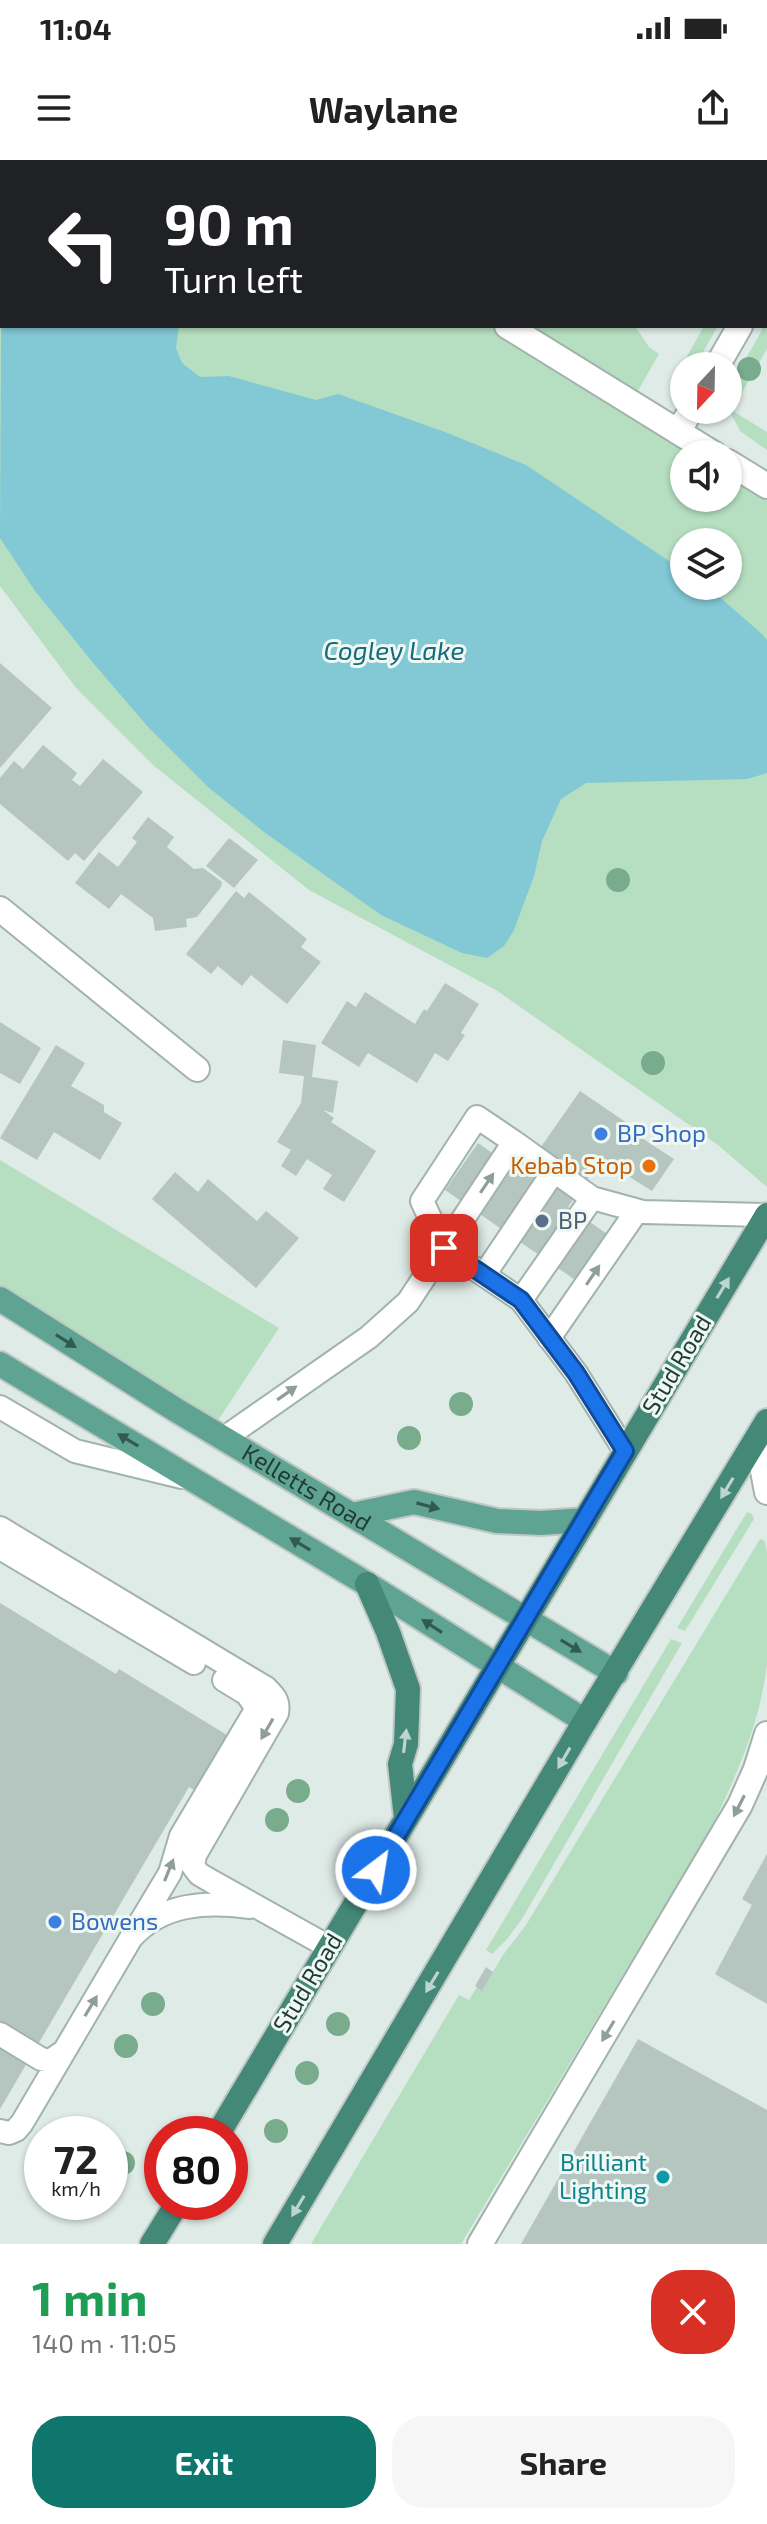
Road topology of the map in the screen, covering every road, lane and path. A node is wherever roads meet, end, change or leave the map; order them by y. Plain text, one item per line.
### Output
1 (510, 328) edge
2 (739, 328) edge
3 (725, 352) edge
4 (683, 424) edge
5 (678, 432) junction
6 (691, 440) edge
7 (742, 471) edge
8 (767, 486) edge
9 (0, 909) edge
10 (197, 1069) dead end
11 (514, 1142) junction
12 (554, 1171) junction
13 (592, 1198) junction
14 (636, 1212) junction
15 (767, 1215) edge
16 (444, 1248) junction
17 (484, 1275) junction
18 (0, 1299) edge
19 (521, 1300) junction
20 (549, 1338) junction
21 (0, 1364) edge
22 (0, 1407) edge
23 (762, 1430) edge
24 (223, 1439) junction
25 (625, 1451) junction
26 (195, 1480) junction
27 (767, 1492) edge
28 (352, 1515) junction
29 (585, 1520) junction
30 (0, 1528) edge
31 (0, 1548) edge
32 (367, 1584) junction
33 (526, 1619) junction
34 (498, 1667) junction
35 (616, 1673) junction
36 (585, 1721) junction
37 (767, 1734) edge
38 (406, 1818) junction
39 (265, 1910) junction
40 (131, 1938) junction
41 (329, 1947) junction
42 (0, 2034) edge
43 (63, 2052) junction
44 (229, 2116) edge
45 (0, 2131) edge
46 (167, 2220) edge
47 (152, 2244) edge
48 (275, 2244) edge
49 (480, 2244) edge

1 - 5 street
2 - 3 street
4 - 5 street
5 - 6 street
7 - 8 street
9 - 10 street
11 - 12 lane
16 -> 11 lane
11 - 16 lane
12 - 13 lane
12 - 17 lane
13 - 14 lane
13 - 19 lane
14 - 15 lane
20 -> 14 lane
25 -> 15 highway, Stud Road
16 - 17 lane
24 -> 16 lane
17 - 19 lane
18 -> 24 main road, Kelletts Road
19 - 20 lane
20 - 25 lane
26 -> 21 main road
22 - 26 lane
23 - 27 street
23 -> 35 highway
24 - 28 main road, Kelletts Road
25 - 29 highway, Stud Road
32 -> 26 main road
28 -> 29 main road
28 - 33 main road, Kelletts Road
29 - 33 highway, Stud Road
30 -> 39 lane
40 -> 31 lane
34 -> 32 main road
38 -> 32 highway
33 - 34 highway, Stud Road
33 -> 35 main road, Kelletts Road
34 - 36 main road
34 - 38 highway, Stud Road
35 - 36 highway
36 -> 48 highway
37 -> 49 street
38 - 41 highway, Stud Road
39 - 40 lane
39 - 41 lane
43 -> 40 lane
41 - 44 highway, Stud Road
42 - 43 lane
43 - 45 lane
46 - 47 highway

